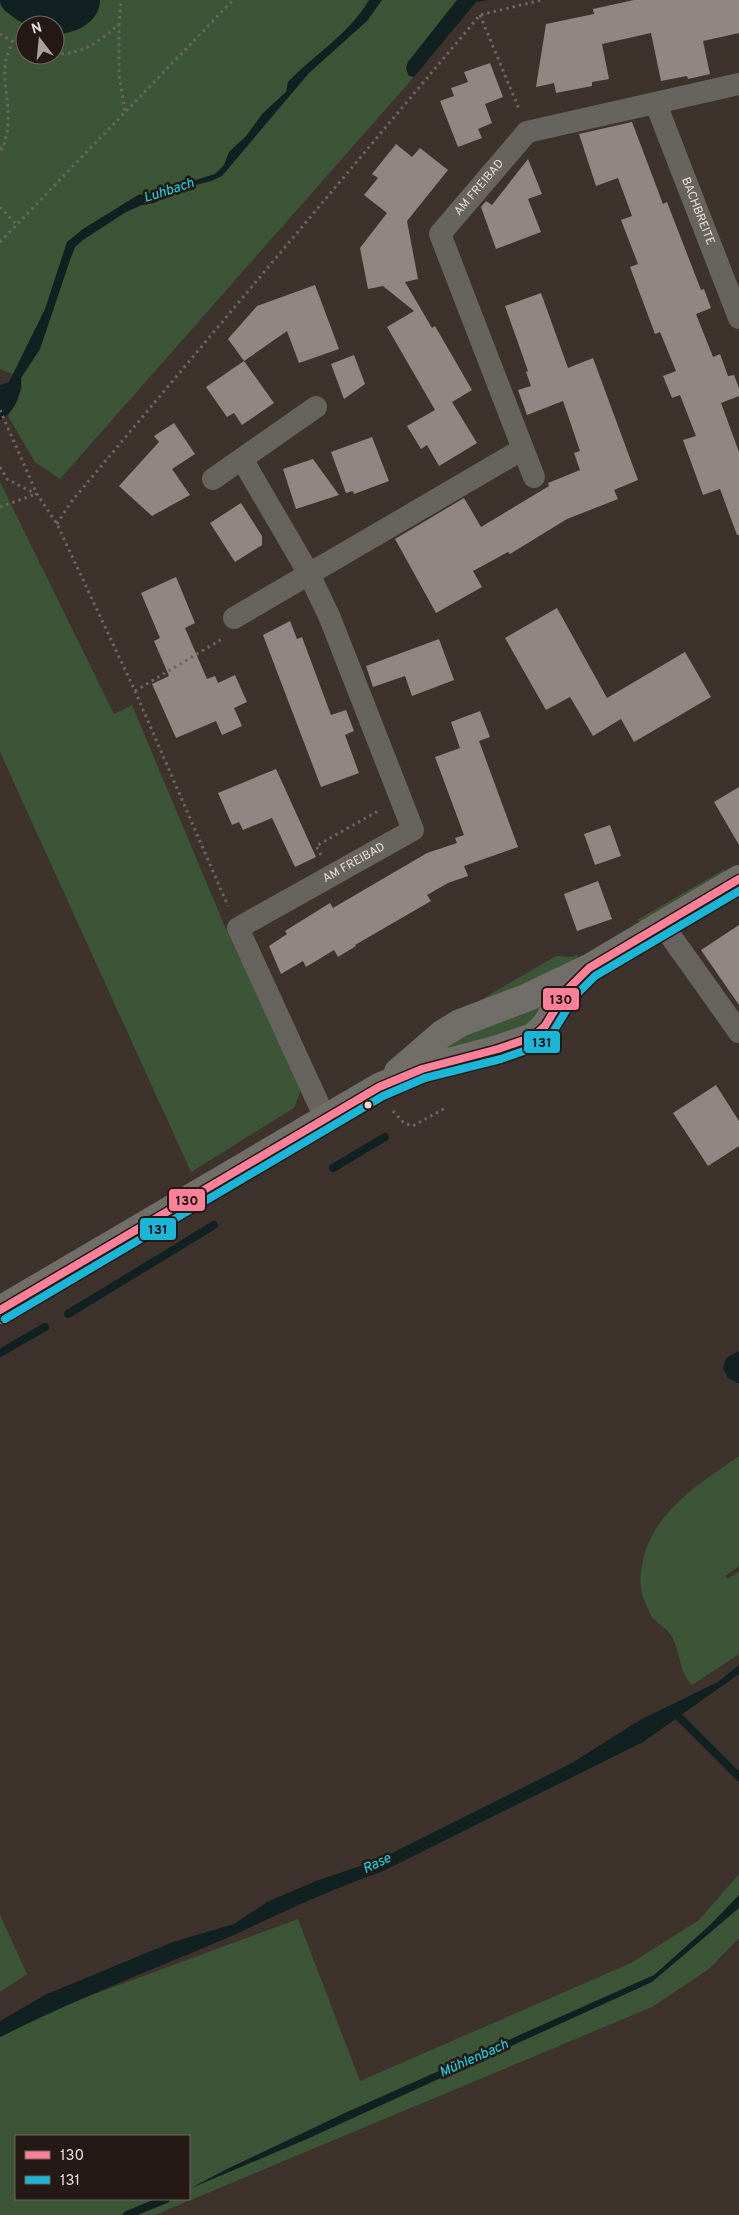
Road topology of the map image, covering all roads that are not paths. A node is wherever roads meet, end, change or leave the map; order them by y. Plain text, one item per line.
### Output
1 (739, 84) edge
2 (656, 104) junction
3 (739, 318) edge
4 (316, 408) dead end
5 (523, 449) junction
6 (242, 458) junction
7 (534, 478) dead end
8 (213, 479) dead end
9 (309, 574) junction
10 (234, 618) road end
11 (739, 879) edge
12 (662, 924) junction
13 (589, 968) junction
14 (739, 1032) edge
15 (379, 1087) junction
16 (325, 1118) junction
17 (0, 1310) edge

1 - 2 street
2 - 3 street, BACHBREITE
2 - 5 street, AM FREIBAD
4 - 6 street
5 - 7 street, AM FREIBAD
5 - 9 street
6 - 8 street
6 - 9 street, AM FREIBAD
9 - 10 street
9 - 16 street, AM FREIBAD
11 - 12 street
12 - 13 street
12 - 14 street
13 - 15 street
13 - 15 street
15 - 16 street
16 - 17 street

